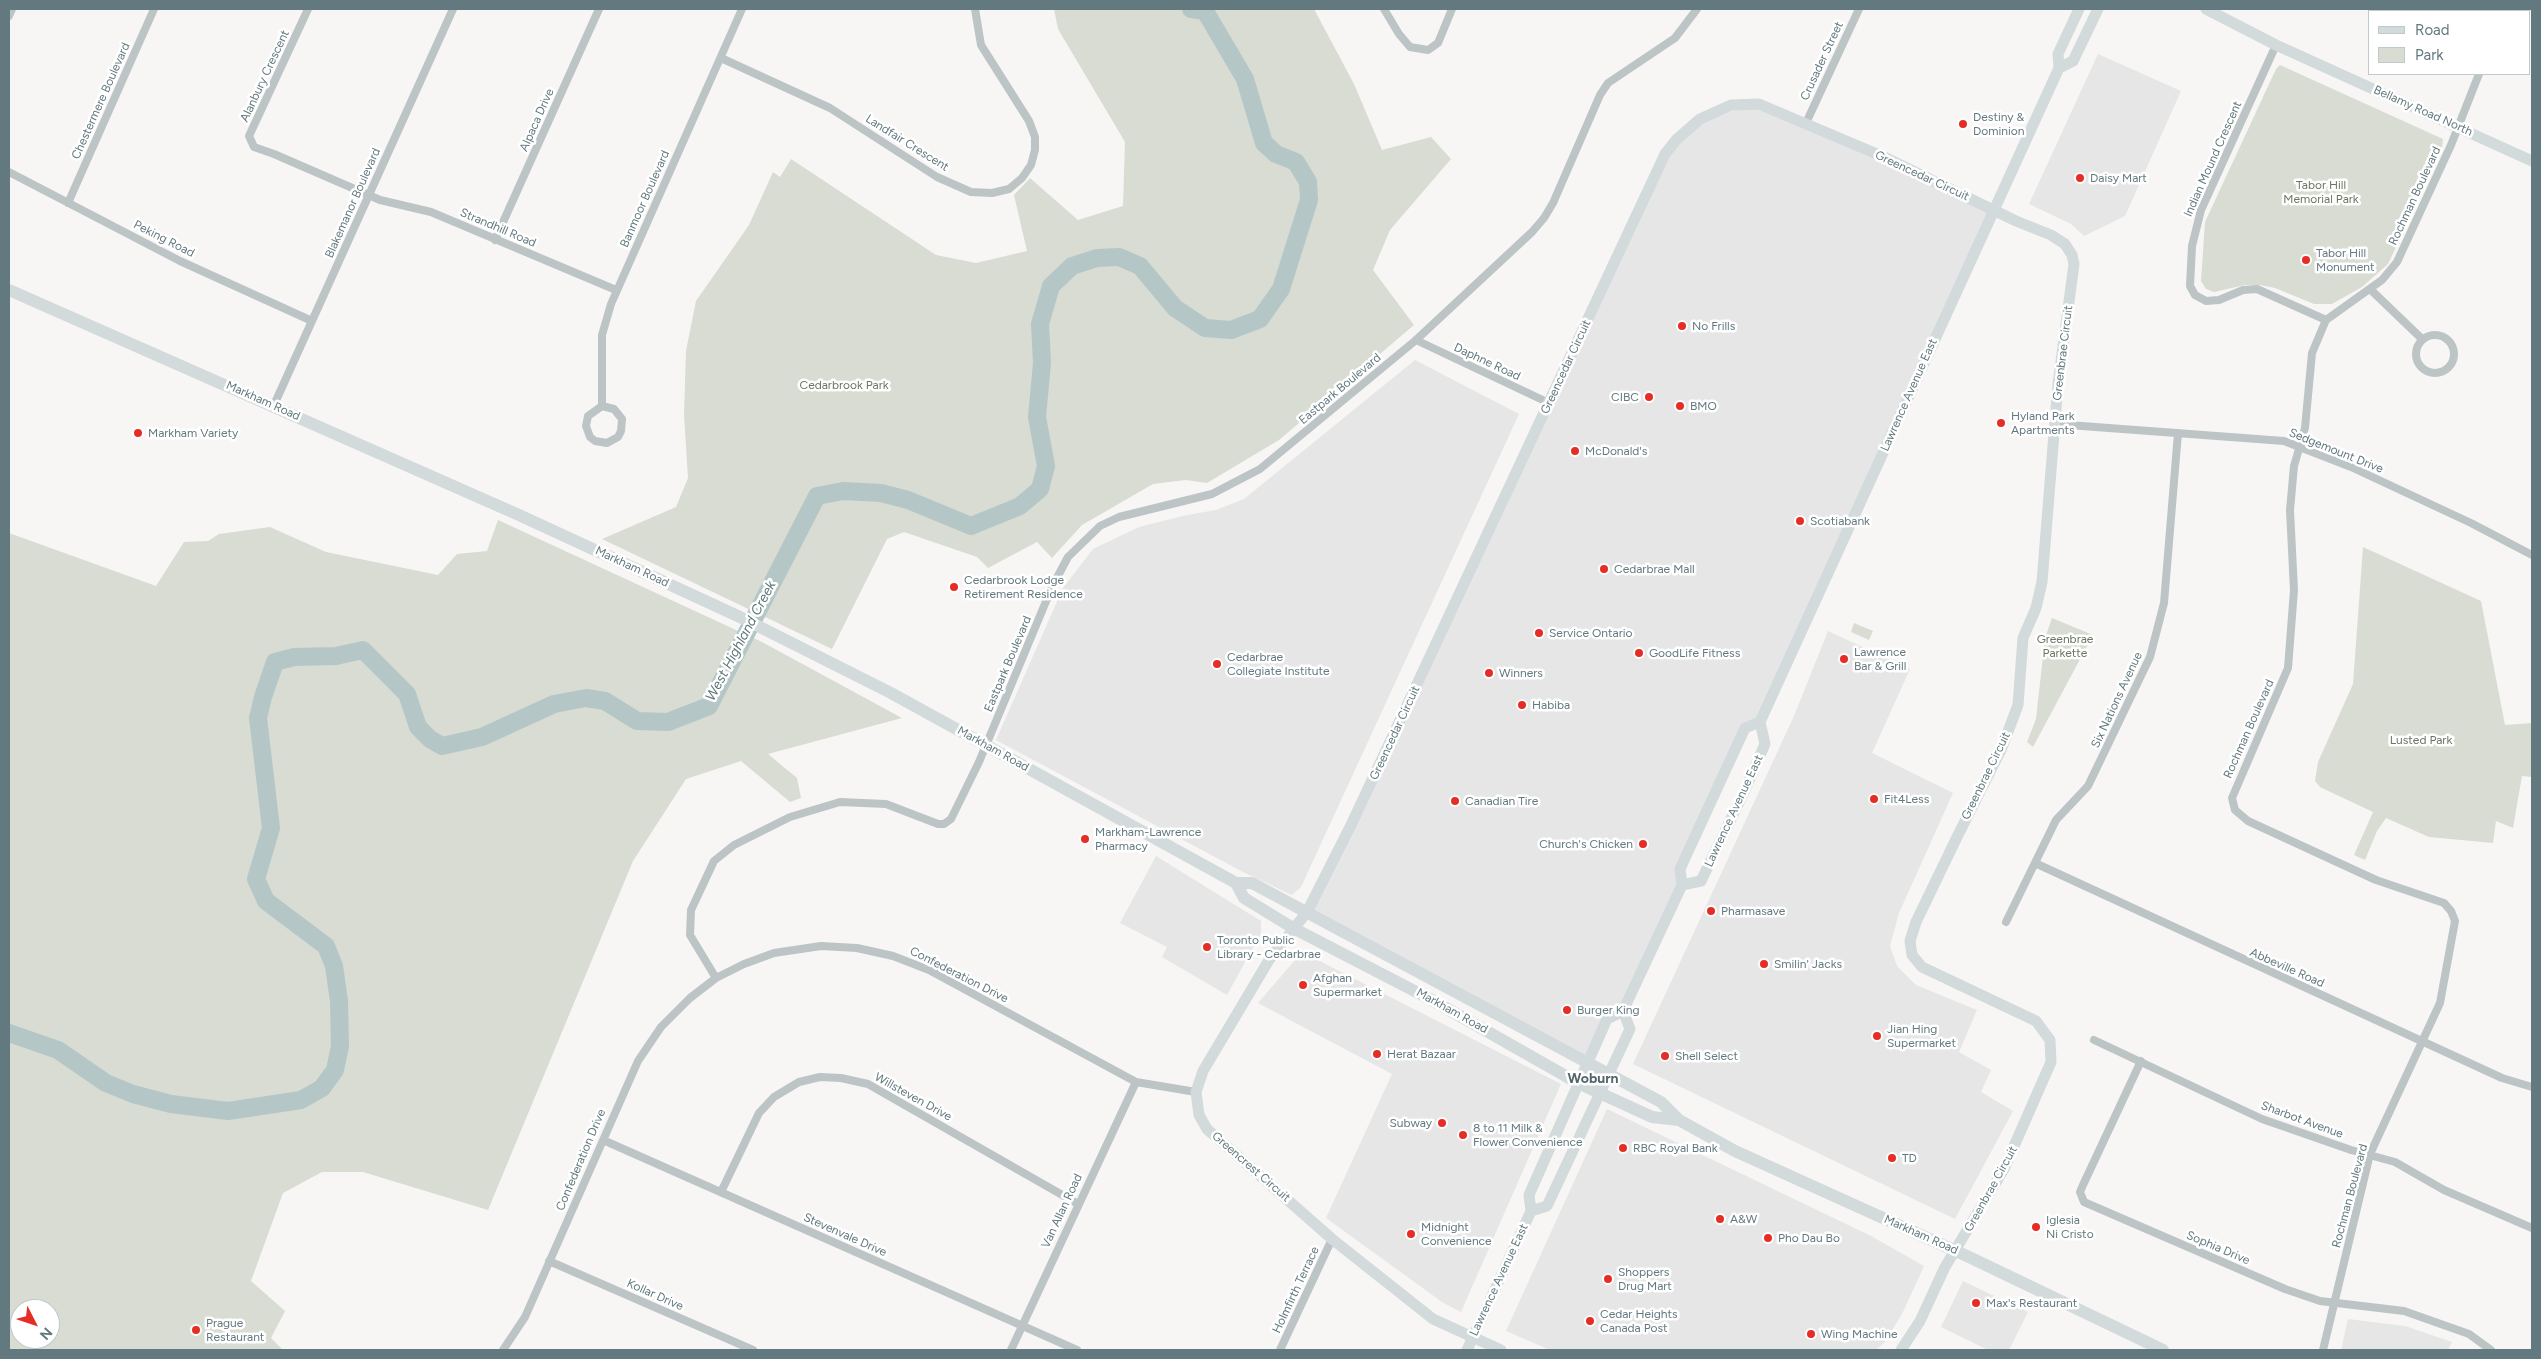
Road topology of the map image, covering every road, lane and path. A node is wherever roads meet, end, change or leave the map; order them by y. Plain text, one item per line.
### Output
1 (12, 9) edge
2 (154, 9) edge
3 (308, 9) edge
4 (453, 9) edge
5 (599, 9) edge
6 (742, 9) edge
7 (975, 9) edge
8 (1384, 9) edge
9 (1452, 9) edge
10 (1697, 9) edge
11 (1858, 9) edge
12 (2079, 9) edge
13 (2098, 9) edge
14 (2206, 9) edge
15 (9, 16) edge
16 (2276, 45) junction
17 (720, 58) junction
18 (2059, 68) junction
19 (2479, 75) edge
20 (1806, 123) junction
21 (2457, 126) junction
22 (2532, 161) edge
23 (9, 172) edge
24 (369, 196) junction
25 (68, 203) junction
26 (1994, 209) junction
27 (495, 240) junction
28 (2370, 289) junction
29 (9, 290) edge
30 (616, 290) junction
31 (2326, 320) junction
32 (312, 321) junction
33 (2422, 339) junction
34 (1416, 340) junction
35 (1550, 403) junction
36 (274, 406) junction
37 (602, 406) junction
38 (2055, 424) junction
39 (2178, 433) junction
40 (2299, 448) junction
41 (2532, 555) edge
42 (1760, 722) junction
43 (986, 745) junction
44 (2035, 863) junction
45 (1236, 883) junction
46 (1682, 885) junction
47 (1307, 912) junction
48 (2006, 922) dead end
49 (1293, 928) junction
50 (716, 978) junction
51 (1623, 1012) junction
52 (2094, 1040) dead end
53 (2424, 1042) junction
54 (2141, 1061) junction
55 (1587, 1064) junction
56 (1609, 1074) junction
57 (1136, 1082) junction
58 (1578, 1083) junction
59 (2532, 1087) edge
60 (1196, 1092) junction
61 (1600, 1092) junction
62 (1679, 1120) junction
63 (603, 1140) junction
64 (2370, 1154) junction
65 (721, 1192) junction
66 (1078, 1204) junction
67 (1531, 1211) junction
68 (2532, 1228) edge
69 (1332, 1239) junction
70 (1955, 1251) junction
71 (549, 1261) junction
72 (2334, 1302) junction
73 (1022, 1327) junction
74 (1473, 1338) junction
75 (503, 1350) edge
76 (753, 1350) edge
77 (1012, 1350) edge
78 (1077, 1350) edge
79 (1280, 1350) edge
80 (1467, 1350) edge
81 (1501, 1350) edge
82 (1902, 1350) edge
83 (2163, 1350) edge
84 (2323, 1350) edge
85 (2491, 1350) edge

1 - 15 street
2 - 25 street, Chestermere Boulevard
3 - 24 street, Alanbury Crescent
4 - 24 street, Blakemanor Boulevard
5 - 27 street, Alpaca Drive
6 - 17 street, Banmoor Boulevard
7 - 17 street, Landfair Crescent
8 - 9 street
10 - 34 street, Eastpark Boulevard
11 - 20 street, Crusader Street
12 - 18 street, Lawrence Avenue East
13 - 18 street, Lawrence Avenue East
14 - 16 street, Bellamy Road North
16 - 21 street, Bellamy Road North
16 - 31 street, Indian Mound Crescent
17 - 30 street, Banmoor Boulevard
18 - 26 street, Lawrence Avenue East
19 - 21 street, Rochman Boulevard
20 - 26 street, Greencedar Circuit
20 - 35 street, Greencedar Circuit
21 - 22 street, Bellamy Road North
21 - 28 street, Rochman Boulevard
23 - 25 street, Peking Road
24 - 27 street, Strandhill Road
24 - 32 street, Blakemanor Boulevard
25 - 32 street, Peking Road
26 - 38 street, Greenbrae Circuit
26 - 42 street, Lawrence Avenue East
27 - 30 street, Strandhill Road
28 - 31 street, Rochman Boulevard
28 - 33 street
29 - 36 main road, Markham Road
30 - 37 street, Banmoor Boulevard
31 - 40 street, Rochman Boulevard
32 - 36 street, Blakemanor Boulevard
33 - 33 street
34 - 35 street, Daphne Road
34 - 43 street, Eastpark Boulevard
35 - 47 street, Greencedar Circuit
36 - 43 main road, Markham Road
37 - 37 street
38 - 39 street, Sedgemount Drive
38 - 70 street, Greenbrae Circuit
39 - 40 street, Sedgemount Drive
39 - 44 street, Six Nations Avenue
40 - 41 street, Sedgemount Drive
40 - 53 street, Rochman Boulevard
42 - 46 street, Lawrence Avenue East
42 - 46 street, Lawrence Avenue East
43 - 45 main road, Markham Road
43 - 50 street, Eastpark Boulevard
44 - 48 street, Six Nations Avenue
44 - 53 street, Abbeville Road
45 - 47 main road, Markham Road
45 - 49 main road, Markham Road
46 - 51 street, Lawrence Avenue East
47 - 49 street, Greencrest Circuit
47 - 55 main road, Markham Road
49 - 58 main road, Markham Road
49 - 60 street, Greencrest Circuit
50 - 57 street, Confederation Drive
50 - 63 street, Confederation Drive
51 - 55 street, Lawrence Avenue East
51 - 56 street, Lawrence Avenue East
52 - 54 street, Sharbot Avenue
53 - 59 street, Abbeville Road
53 - 64 street, Rochman Boulevard
54 - 64 street, Sharbot Avenue
54 - 72 street, Sophia Drive
55 - 56 main road, Markham Road
55 - 58 street, Lawrence Avenue East
56 - 61 street, Lawrence Avenue East
56 - 62 main road, Markham Road
57 - 60 street, Confederation Drive
57 - 66 street, Van Allan Road
58 - 61 main road, Markham Road
58 - 67 street, Lawrence Avenue East
60 - 69 street, Greencrest Circuit
61 - 62 main road, Markham Road
61 - 67 street, Lawrence Avenue East
62 - 70 main road, Markham Road
63 - 65 street, Stevenvale Drive
63 - 71 street, Confederation Drive
64 - 68 street, Sharbot Avenue
64 - 72 street, Rochman Boulevard
65 - 66 street, Willsteven Drive
65 - 73 street, Stevenvale Drive
66 - 73 street, Van Allan Road
67 - 74 street, Lawrence Avenue East
69 - 74 street, Greencrest Circuit
69 - 79 street, Holmfirth Terrace
70 - 82 street, Greenbrae Circuit
70 - 83 main road, Markham Road
71 - 75 street, Confederation Drive
71 - 76 street, Kollar Drive
72 - 84 street, Rochman Boulevard
72 - 85 street, Sophia Drive
73 - 77 street, Van Allan Road
73 - 78 street, Stevenvale Drive
74 - 80 street, Lawrence Avenue East
74 - 81 street, Greencrest Circuit

